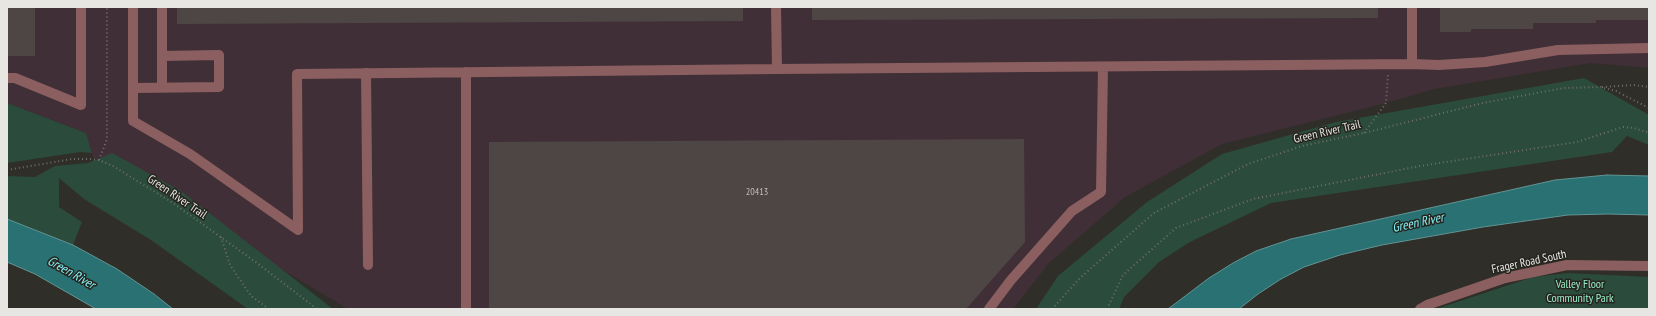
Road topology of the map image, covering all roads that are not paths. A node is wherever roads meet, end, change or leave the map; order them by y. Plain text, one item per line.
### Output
1 (81, 7) edge
2 (133, 7) edge
3 (162, 7) edge
4 (776, 7) edge
5 (1412, 7) edge
6 (1649, 48) edge
7 (162, 56) junction
8 (1412, 64) junction
9 (1103, 67) junction
10 (777, 70) junction
11 (466, 72) junction
12 (366, 73) junction
13 (7, 78) edge
14 (162, 87) junction
15 (134, 88) junction
16 (368, 265) dead end
17 (1649, 266) edge
18 (466, 309) edge
19 (989, 309) edge
20 (1420, 309) edge

1 - 13 street
2 - 15 street
3 - 7 street
4 - 10 street
5 - 8 street
6 - 8 street
7 - 14 street
7 - 14 street
8 - 9 street
9 - 10 street
9 - 19 street
10 - 11 street
11 - 12 street
11 - 18 street
12 - 15 street
12 - 16 street
14 - 15 street
17 - 20 street, Frager Road South

